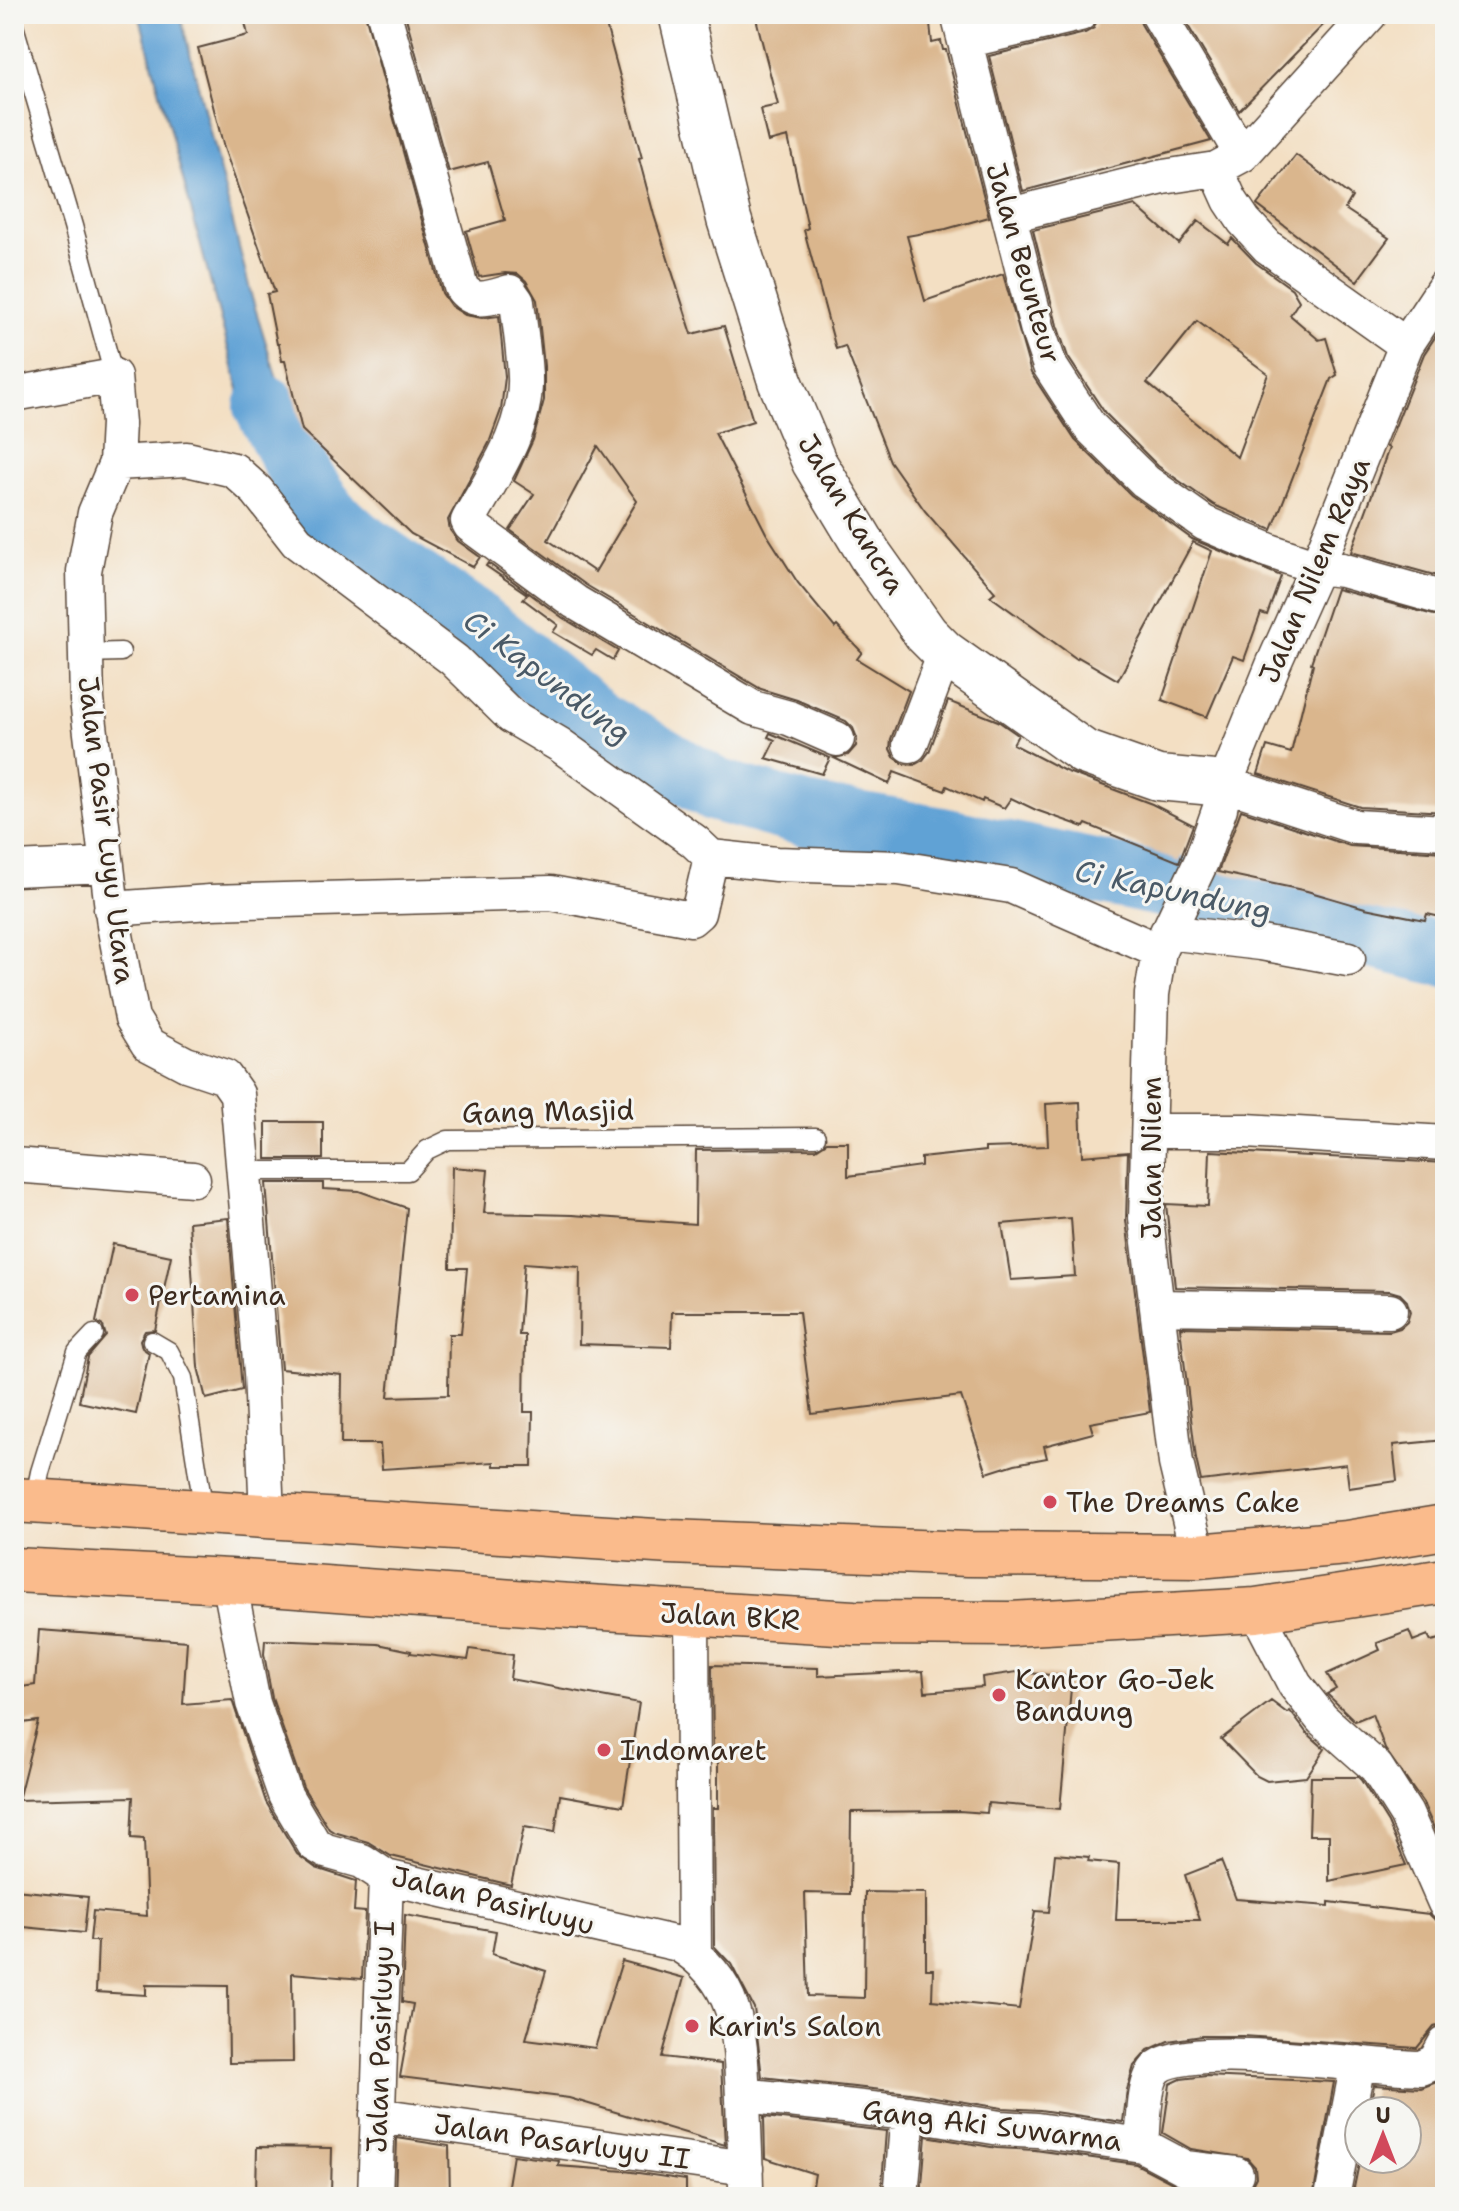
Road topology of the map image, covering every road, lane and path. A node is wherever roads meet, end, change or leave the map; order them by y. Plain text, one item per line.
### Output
1 (384, 14) edge
2 (681, 14) edge
3 (1080, 14) edge
4 (1158, 14) edge
5 (1370, 14) edge
6 (14, 26) edge
7 (962, 27) edge
8 (1229, 162) junction
9 (1010, 215) junction
10 (1445, 286) edge
11 (1406, 345) junction
12 (114, 376) junction
13 (14, 394) edge
14 (116, 463) junction
15 (1317, 567) junction
16 (1445, 599) edge
17 (121, 652) dead end
18 (85, 653) junction
19 (945, 653) junction
20 (837, 739) dead end
21 (910, 745) dead end
22 (1225, 784) junction
23 (1445, 832) edge
24 (711, 857) junction
25 (1201, 862) joint
26 (107, 865) junction
27 (14, 869) edge
28 (111, 909) junction
29 (1166, 935) junction
30 (1348, 959) dead end
31 (1149, 1131) junction
32 (816, 1137) dead end
33 (1445, 1143) edge
34 (14, 1165) edge
35 (244, 1171) junction
36 (193, 1179) dead end
37 (1159, 1307) junction
38 (1390, 1311) dead end
39 (94, 1334) dead end
40 (152, 1341) dead end
41 (24, 1500) edge
42 (204, 1512) junction
43 (267, 1516) junction
44 (1445, 1527) edge
45 (1198, 1556) junction
46 (14, 1570) edge
47 (229, 1581) junction
48 (1445, 1581) edge
49 (1256, 1610) junction
50 (692, 1614) junction
51 (386, 1877) junction
52 (1445, 1903) edge
53 (694, 1954) junction
54 (1445, 2044) edge
55 (1358, 2063) junction
56 (743, 2095) junction
57 (908, 2113) junction
58 (377, 2115) junction
59 (1142, 2145) junction
60 (1236, 2174) dead end
61 (746, 2182) edge
62 (375, 2197) edge
63 (901, 2197) edge
64 (1332, 2197) edge

1 - 20 street
2 - 19 street, Jalan Kancra
3 - 7 street
4 - 8 street
5 - 8 street
6 - 12 lane
7 - 9 street, Jalan Beunteur
8 - 9 street
8 - 11 street
9 - 15 street, Jalan Beunteur
10 - 11 street, Jalan Nilem Raya
11 - 15 street, Jalan Nilem Raya
12 - 13 street
12 - 14 street, Jalan Pasir Luyu Utara
14 - 18 street, Jalan Pasir Luyu Utara
14 - 24 street
15 - 16 street, Jalan Beunteur
15 - 22 street, Jalan Nilem Raya
17 - 18 lane
18 - 26 street, Jalan Pasir Luyu Utara
19 - 21 street
19 - 22 street, Jalan Kancra
22 - 23 street
22 - 25 street, Jalan Nilem Raya
24 - 28 street
24 - 29 street
25 - 29 street, Jalan Nilem
26 - 27 street
26 - 28 street, Jalan Pasir Luyu Utara
28 - 35 street, Jalan Pasir Luyu Utara
29 - 30 street
29 - 31 street, Jalan Nilem
31 - 33 street
31 - 37 street, Jalan Nilem
32 - 35 lane, Gang Masjid
34 - 36 street
35 - 43 street, Jalan Pasir Luyu Utara
37 - 38 street
37 - 45 street, Jalan Nilem
39 - 41 lane
40 - 42 lane
41 - 42 main road
42 - 43 main road
43 - 45 main road
44 - 45 main road
46 - 47 main road, Jalan BKR
47 - 50 main road, Jalan BKR
47 - 51 street, Jalan Pasirluyu
48 - 49 main road, Jalan BKR
49 - 50 main road, Jalan BKR
49 - 52 street
50 - 53 street
51 - 53 street, Jalan Pasirluyu
51 - 58 street, Jalan Pasirluyu I
53 - 56 street, Jalan Pasirluyu
54 - 55 street
55 - 59 street
55 - 64 street
56 - 57 street, Gang Aki Suwarma
56 - 61 street, Jalan Pasirluyu
57 - 59 street, Gang Aki Suwarma
57 - 63 street
58 - 61 street, Jalan Pasarluyu II
58 - 62 street, Jalan Pasirluyu I
59 - 60 street, Gang Aki Suwarma

